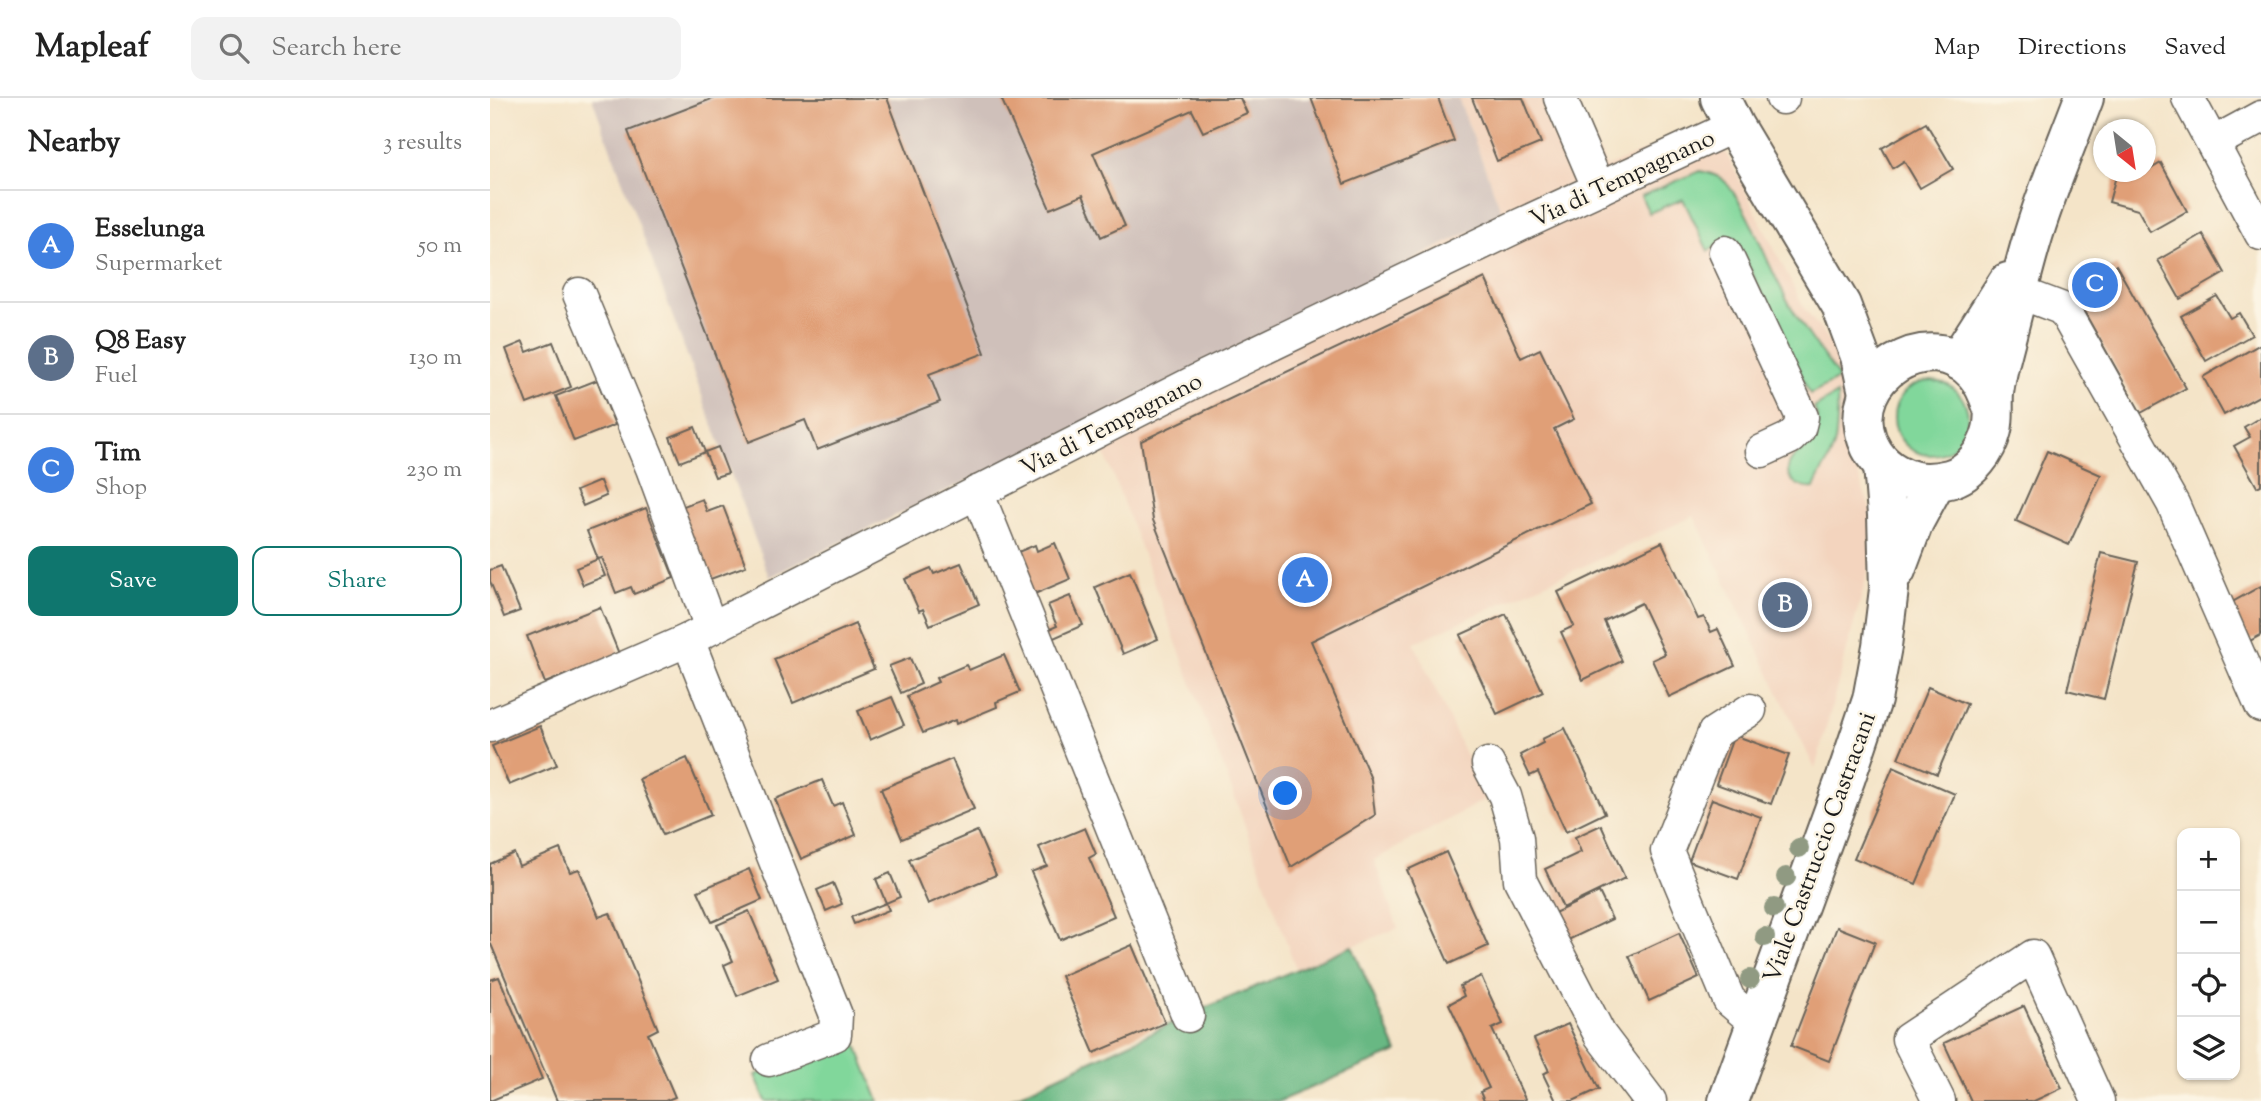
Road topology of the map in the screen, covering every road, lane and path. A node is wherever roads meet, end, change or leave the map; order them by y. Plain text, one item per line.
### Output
1 (1560, 98) edge
2 (2084, 98) edge
3 (2188, 98) edge
4 (1727, 112) edge
5 (2261, 117) edge
6 (2213, 144) junction
7 (1599, 189) junction
8 (2261, 234) edge
9 (2031, 241) junction
10 (1725, 252) dead end
11 (2018, 292) junction
12 (579, 295) dead end
13 (1841, 305) junction
14 (1920, 354) junction
15 (1958, 360) junction
16 (1868, 393) junction
17 (1993, 406) junction
18 (1762, 451) dead end
19 (1883, 465) junction
20 (1935, 483) junction
21 (977, 492) junction
22 (1889, 589) junction
23 (700, 634) junction
24 (2261, 706) edge
25 (1750, 710) dead end
26 (490, 726) edge
27 (1488, 764) dead end
28 (1188, 1016) dead end
29 (1756, 1023) junction
30 (769, 1060) dead end
31 (1650, 1101) edge
32 (1728, 1101) edge
33 (1939, 1101) edge
34 (2098, 1101) edge

1 - 7 street
2 - 9 main road
3 - 6 street
4 - 7 street, Via di Tempagnano
4 - 13 main road
5 - 6 street
6 - 8 street
7 - 21 street, Via di Tempagnano
9 - 11 main road
9 - 15 main road
10 - 18 street
11 - 17 main road
11 - 24 street
12 - 23 street
13 - 14 main road
13 - 16 main road, Viale Castruccio Castracani
14 - 15 main road
14 - 16 main road
15 - 17 main road
16 - 19 main road, Viale Castruccio Castracani
17 - 20 main road
19 - 20 main road
19 - 22 main road, Viale Castruccio Castracani
20 - 22 main road, Viale Castruccio Castracani
21 - 23 street, Via di Tempagnano
21 - 28 street
22 - 29 main road, Viale Castruccio Castracani
23 - 26 street, Via di Tempagnano
23 - 30 street
25 - 29 street
27 - 31 street
29 - 32 main road, Viale Castruccio Castracani
33 - 34 street

